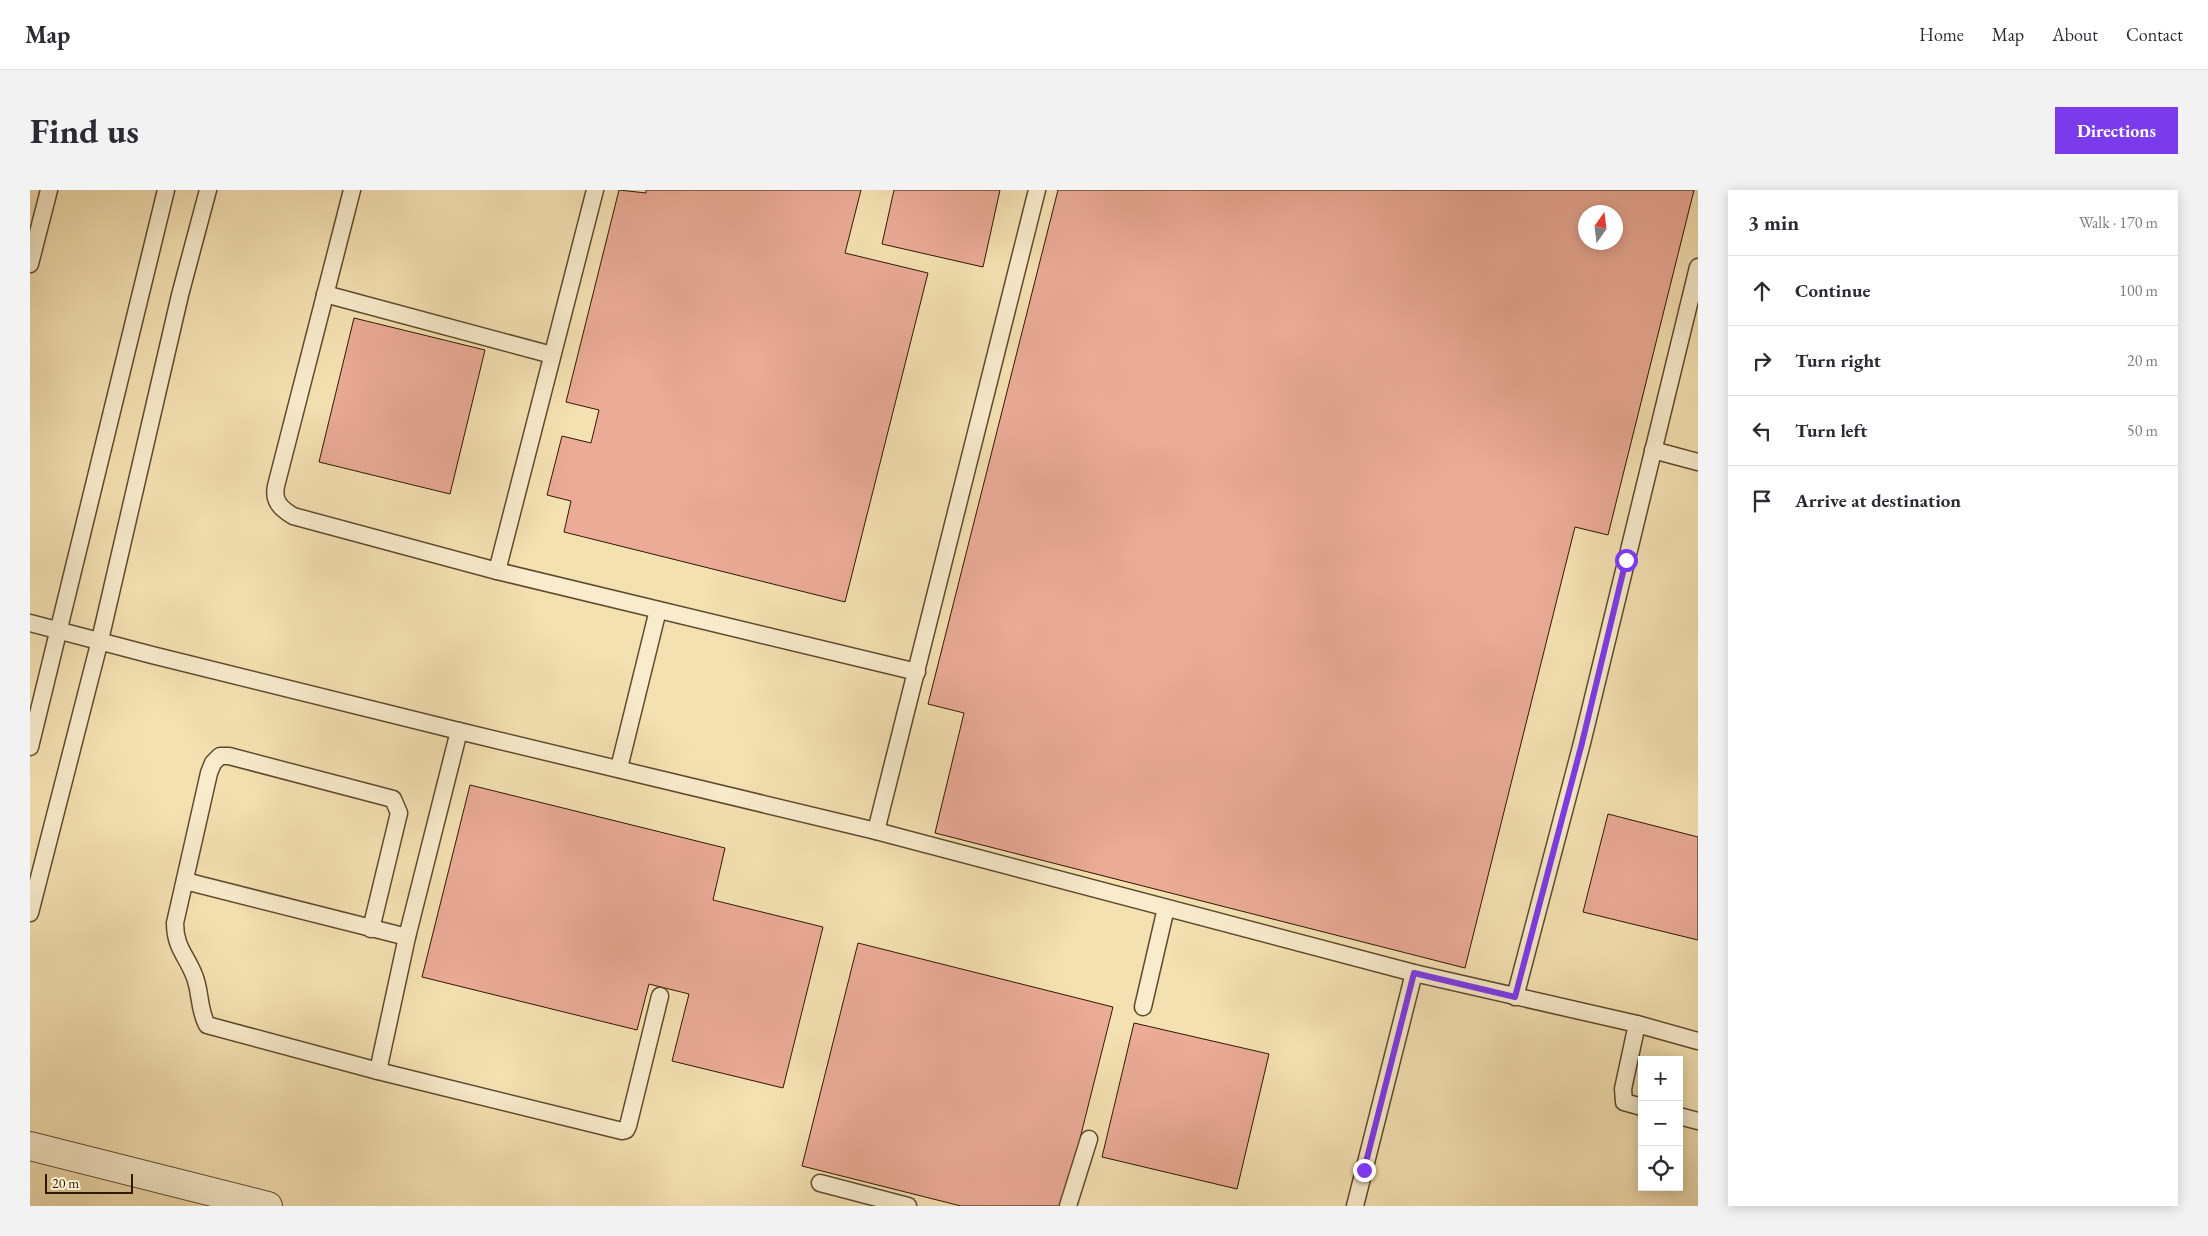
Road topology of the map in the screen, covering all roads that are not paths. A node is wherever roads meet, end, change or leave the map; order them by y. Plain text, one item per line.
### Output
1 (49, 190) edge
2 (166, 190) edge
3 (208, 190) edge
4 (352, 190) edge
5 (595, 190) edge
6 (1038, 190) edge
7 (30, 264) edge
8 (1698, 267) edge
9 (326, 294) junction
10 (552, 355) junction
11 (1653, 450) junction
12 (1698, 462) edge
13 (497, 571) junction
14 (658, 610) junction
15 (30, 623) edge
16 (58, 631) junction
17 (100, 640) junction
18 (917, 672) junction
19 (459, 731) junction
20 (30, 747) edge
21 (619, 768) junction
22 (876, 831) junction
23 (185, 881) junction
24 (1166, 908) junction
25 (30, 913) edge
26 (371, 929) junction
27 (407, 937) junction
28 (1414, 973) junction
29 (660, 996) dead end
30 (1515, 997) junction
31 (1143, 1008) dead end
32 (1637, 1024) junction
33 (1698, 1041) edge
34 (378, 1071) junction
35 (1638, 1106) edge
36 (1683, 1117) edge
37 (1698, 1121) edge
38 (1089, 1139) dead end
39 (30, 1146) edge
40 (820, 1183) dead end
41 (268, 1206) edge
42 (908, 1206) edge
43 (1068, 1206) edge
44 (1355, 1206) edge

1 - 7 lane
2 - 16 lane
3 - 17 lane
4 - 9 lane
5 - 10 lane
6 - 18 lane
8 - 11 lane
9 - 10 lane
9 - 13 lane
10 - 13 lane
11 - 12 lane
11 - 30 lane
13 - 14 lane
14 - 18 lane
14 - 21 lane
15 - 16 lane
16 - 17 lane
16 - 20 lane
17 - 19 lane
17 - 25 lane
18 - 22 lane
19 - 21 lane
19 - 27 lane
21 - 22 lane
22 - 24 lane
23 - 26 lane
23 - 26 lane
23 - 34 lane
24 - 28 lane
24 - 31 lane
26 - 27 lane
27 - 34 lane
28 - 30 lane
28 - 44 lane
29 - 34 lane
30 - 32 lane
32 - 33 lane
32 - 35 lane
36 - 37 lane
38 - 43 lane
39 - 41 street
40 - 42 lane

